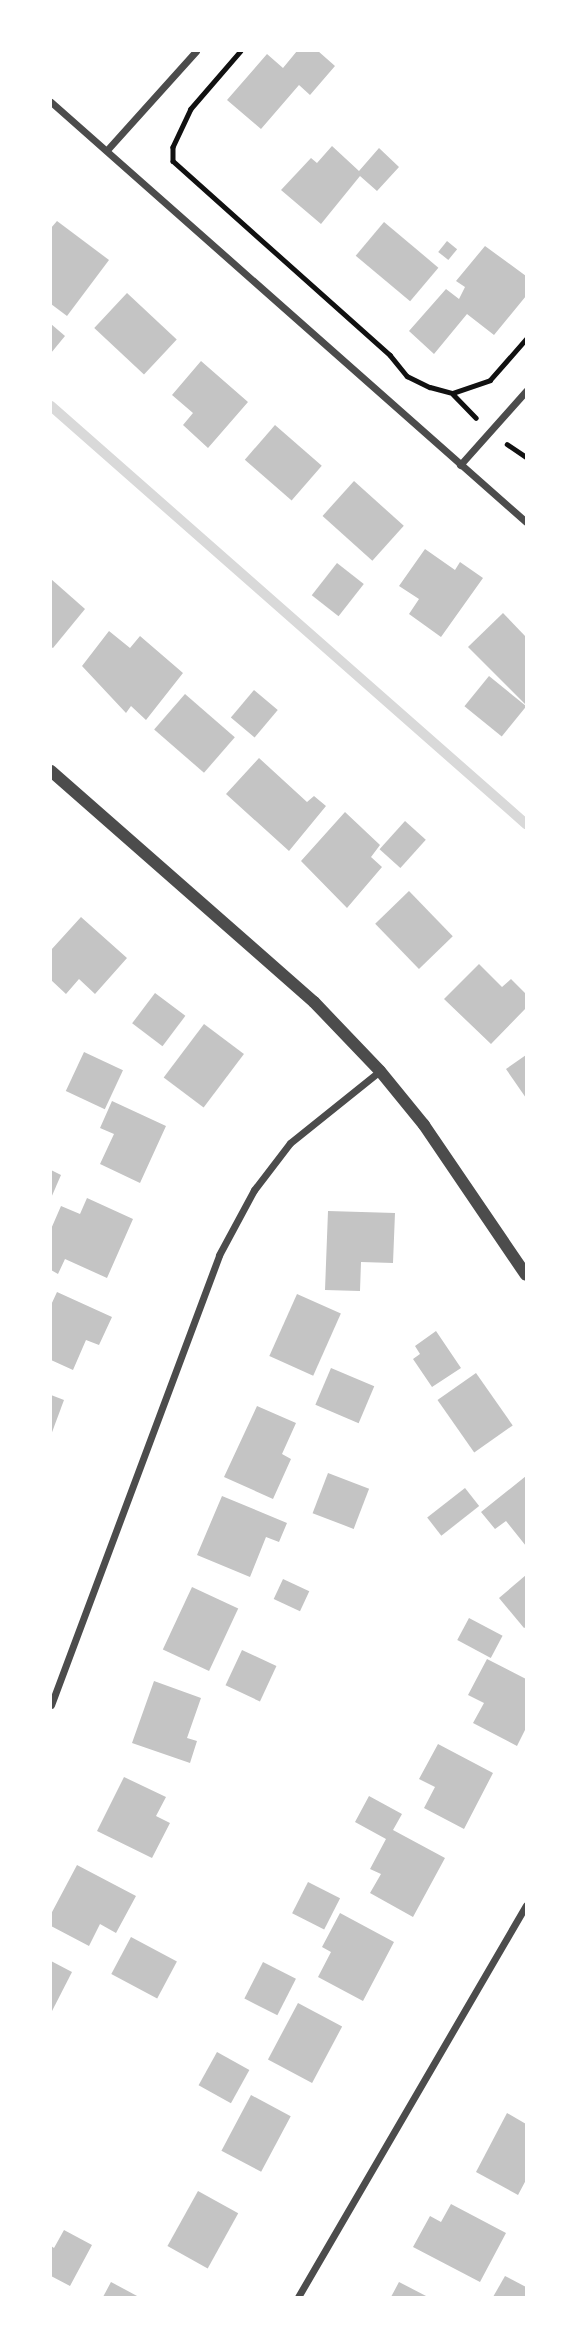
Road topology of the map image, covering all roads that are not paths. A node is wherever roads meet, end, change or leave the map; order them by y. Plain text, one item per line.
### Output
1 (196, 51) edge
2 (51, 102) edge
3 (107, 150) junction
4 (526, 391) edge
5 (460, 465) junction
6 (526, 522) edge
7 (51, 771) edge
8 (380, 1072) junction
9 (526, 1275) edge
10 (51, 1705) edge
11 (526, 1905) edge
12 (298, 2297) edge

1 - 3 street
2 - 3 street
3 - 5 street
4 - 5 street
5 - 6 street
7 - 8 street
8 - 9 street
8 - 10 street
11 - 12 street

